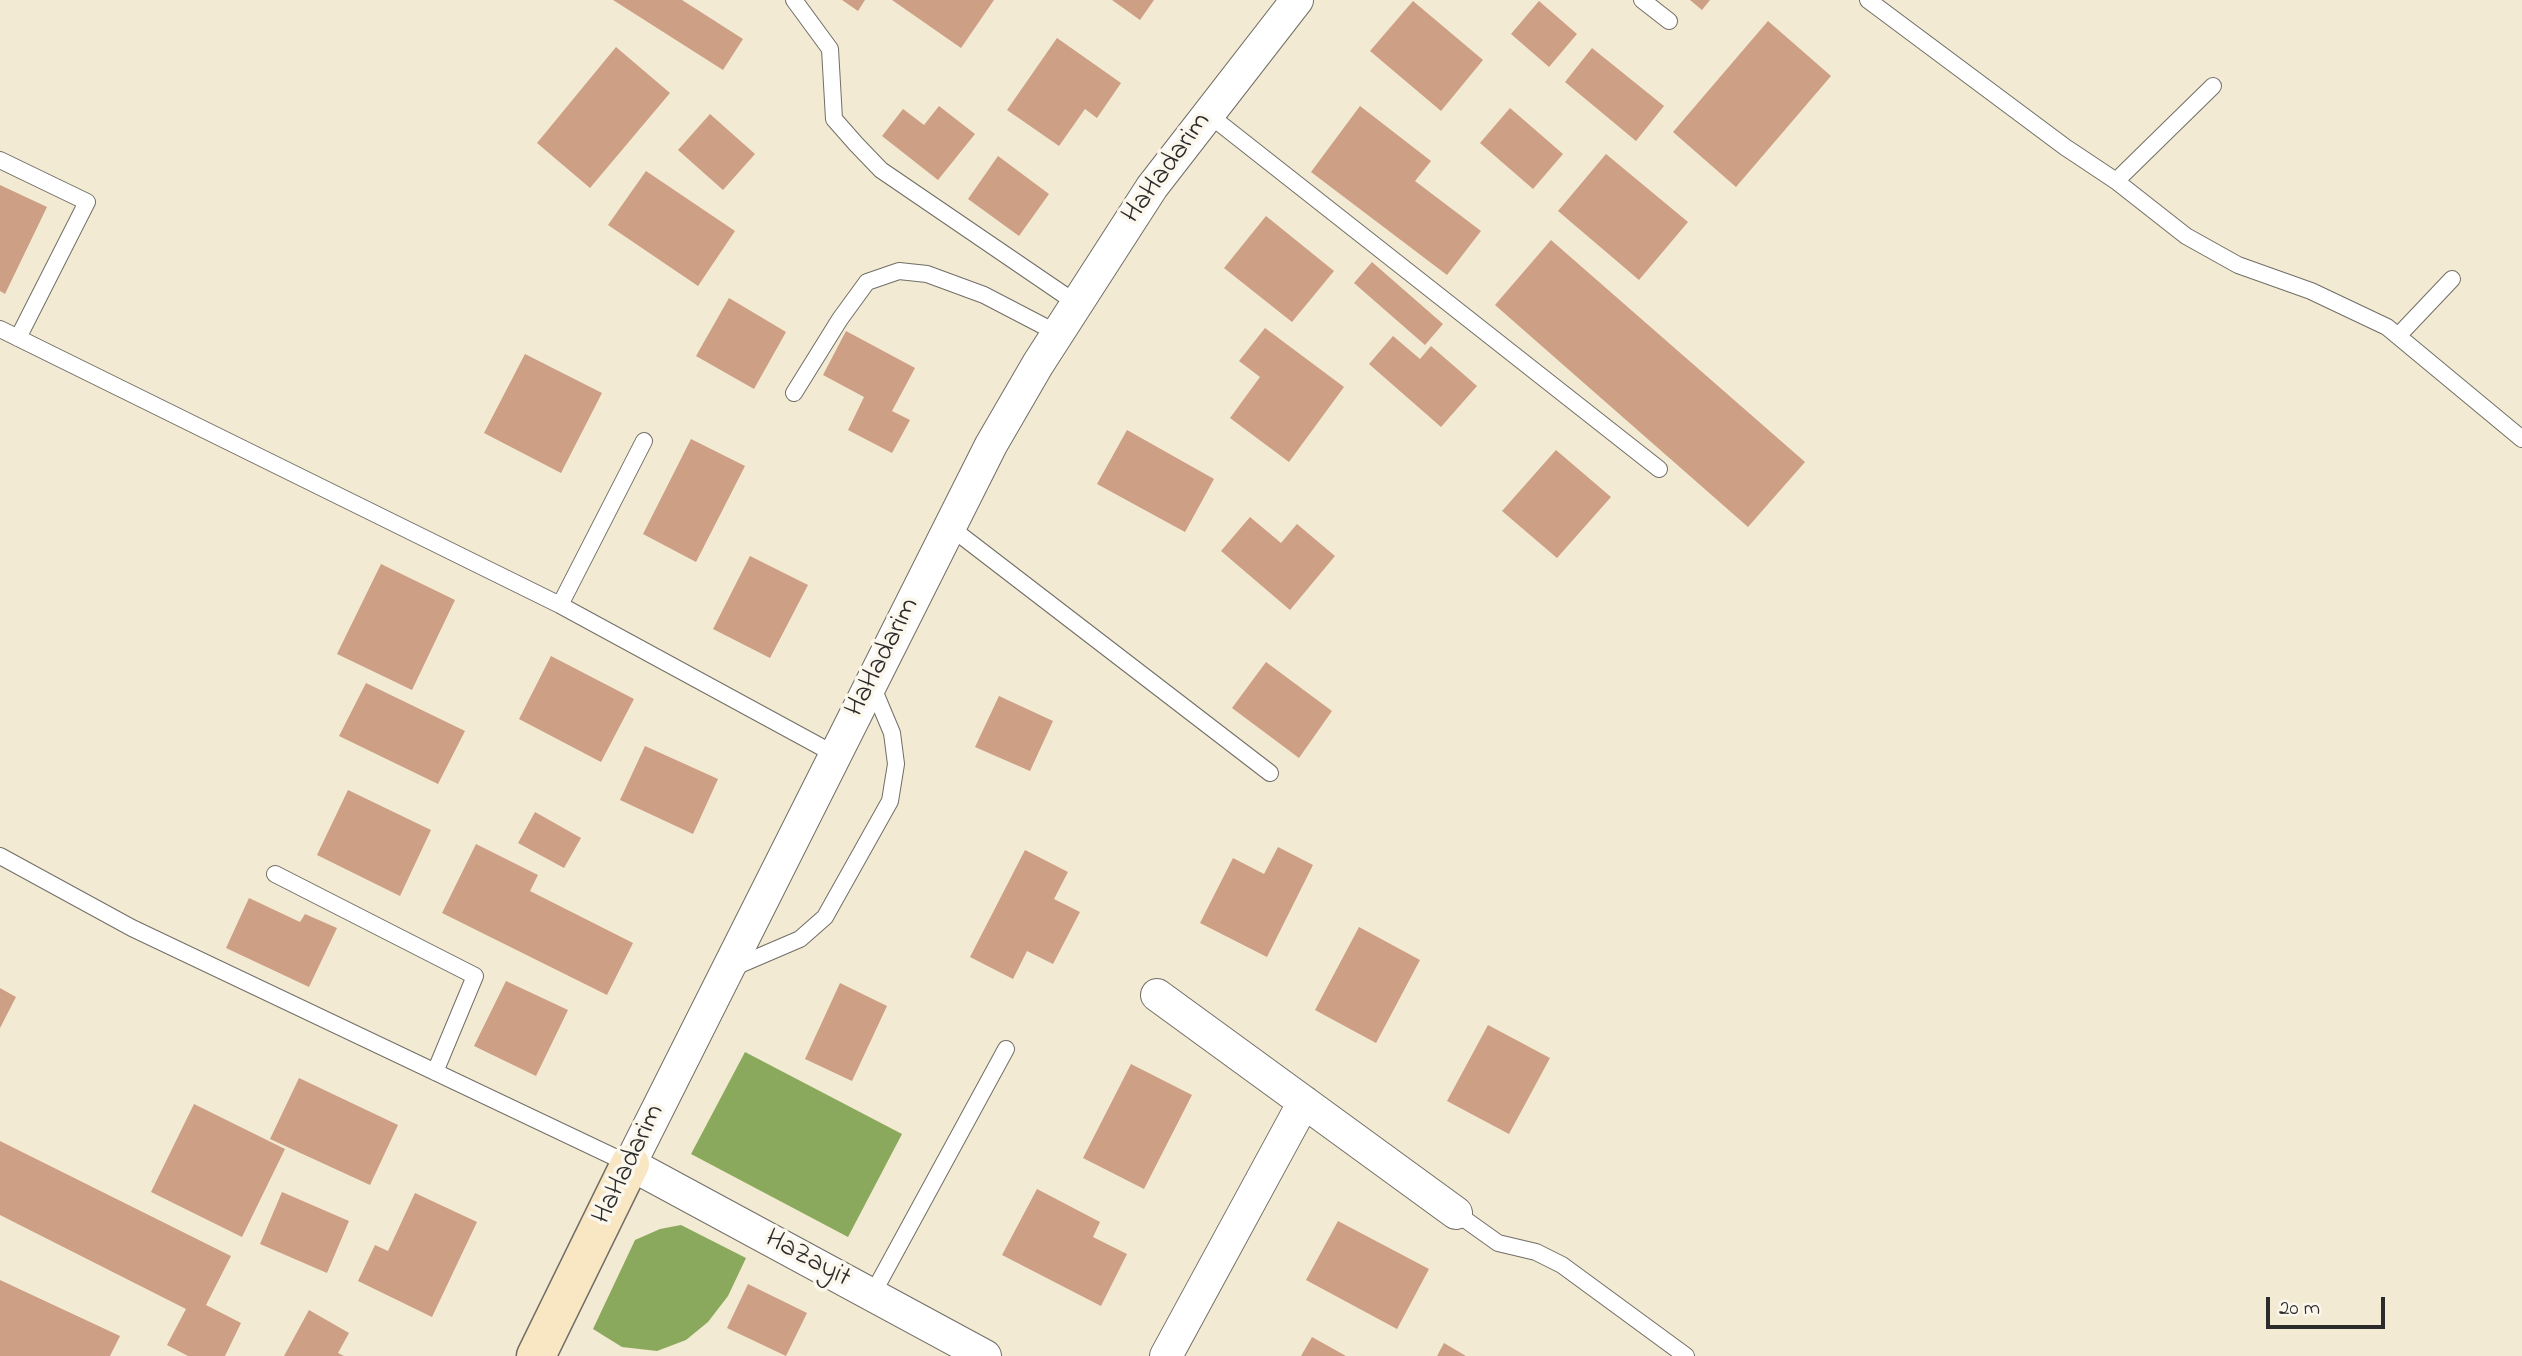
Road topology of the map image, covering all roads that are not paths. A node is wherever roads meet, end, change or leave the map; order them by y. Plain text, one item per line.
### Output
1 (794, 0) edge
2 (1297, 0) edge
3 (1642, 0) edge
4 (1868, 0) edge
5 (1670, 21) dead end
6 (2213, 86) dead end
7 (1208, 114) junction
8 (0, 160) edge
9 (2116, 181) junction
10 (2452, 279) dead end
11 (1076, 303) junction
12 (0, 329) edge
13 (1057, 333) junction
14 (2398, 336) junction
15 (18, 338) junction
16 (794, 393) dead end
17 (2522, 439) edge
18 (644, 441) dead end
19 (1659, 469) dead end
20 (950, 527) junction
21 (560, 605) junction
22 (871, 683) junction
23 (835, 755) junction
24 (1270, 773) dead end
25 (0, 856) edge
26 (275, 874) dead end
27 (727, 970) junction
28 (1157, 995) dead end
29 (1006, 1049) dead end
30 (435, 1072) junction
31 (1304, 1102) junction
32 (630, 1164) junction
33 (1456, 1213) joint
34 (872, 1296) junction
35 (536, 1356) edge
36 (985, 1356) edge
37 (1166, 1356) edge
38 (1686, 1356) edge

1 - 11 lane
2 - 7 street, HaHadarim
3 - 5 lane
4 - 9 lane
6 - 9 lane
7 - 11 street, HaHadarim
7 - 19 lane
8 - 15 lane
9 - 14 lane
10 - 14 lane
11 - 13 street, HaHadarim
12 - 15 lane
13 - 16 lane
13 - 20 street, HaHadarim
14 - 17 lane
15 - 21 lane
18 - 21 lane
20 - 22 street, HaHadarim
20 - 24 lane
21 - 23 lane
22 - 23 street, HaHadarim
22 - 27 lane
23 - 27 street, HaHadarim
25 - 30 lane
26 - 30 lane
27 - 32 street, HaHadarim
28 - 31 street
29 - 34 lane
30 - 32 lane
31 - 33 street
31 - 37 street
32 - 34 street, HaZayit
32 - 35 street, HaHadarim
33 - 38 lane
34 - 36 street, HaZayit

